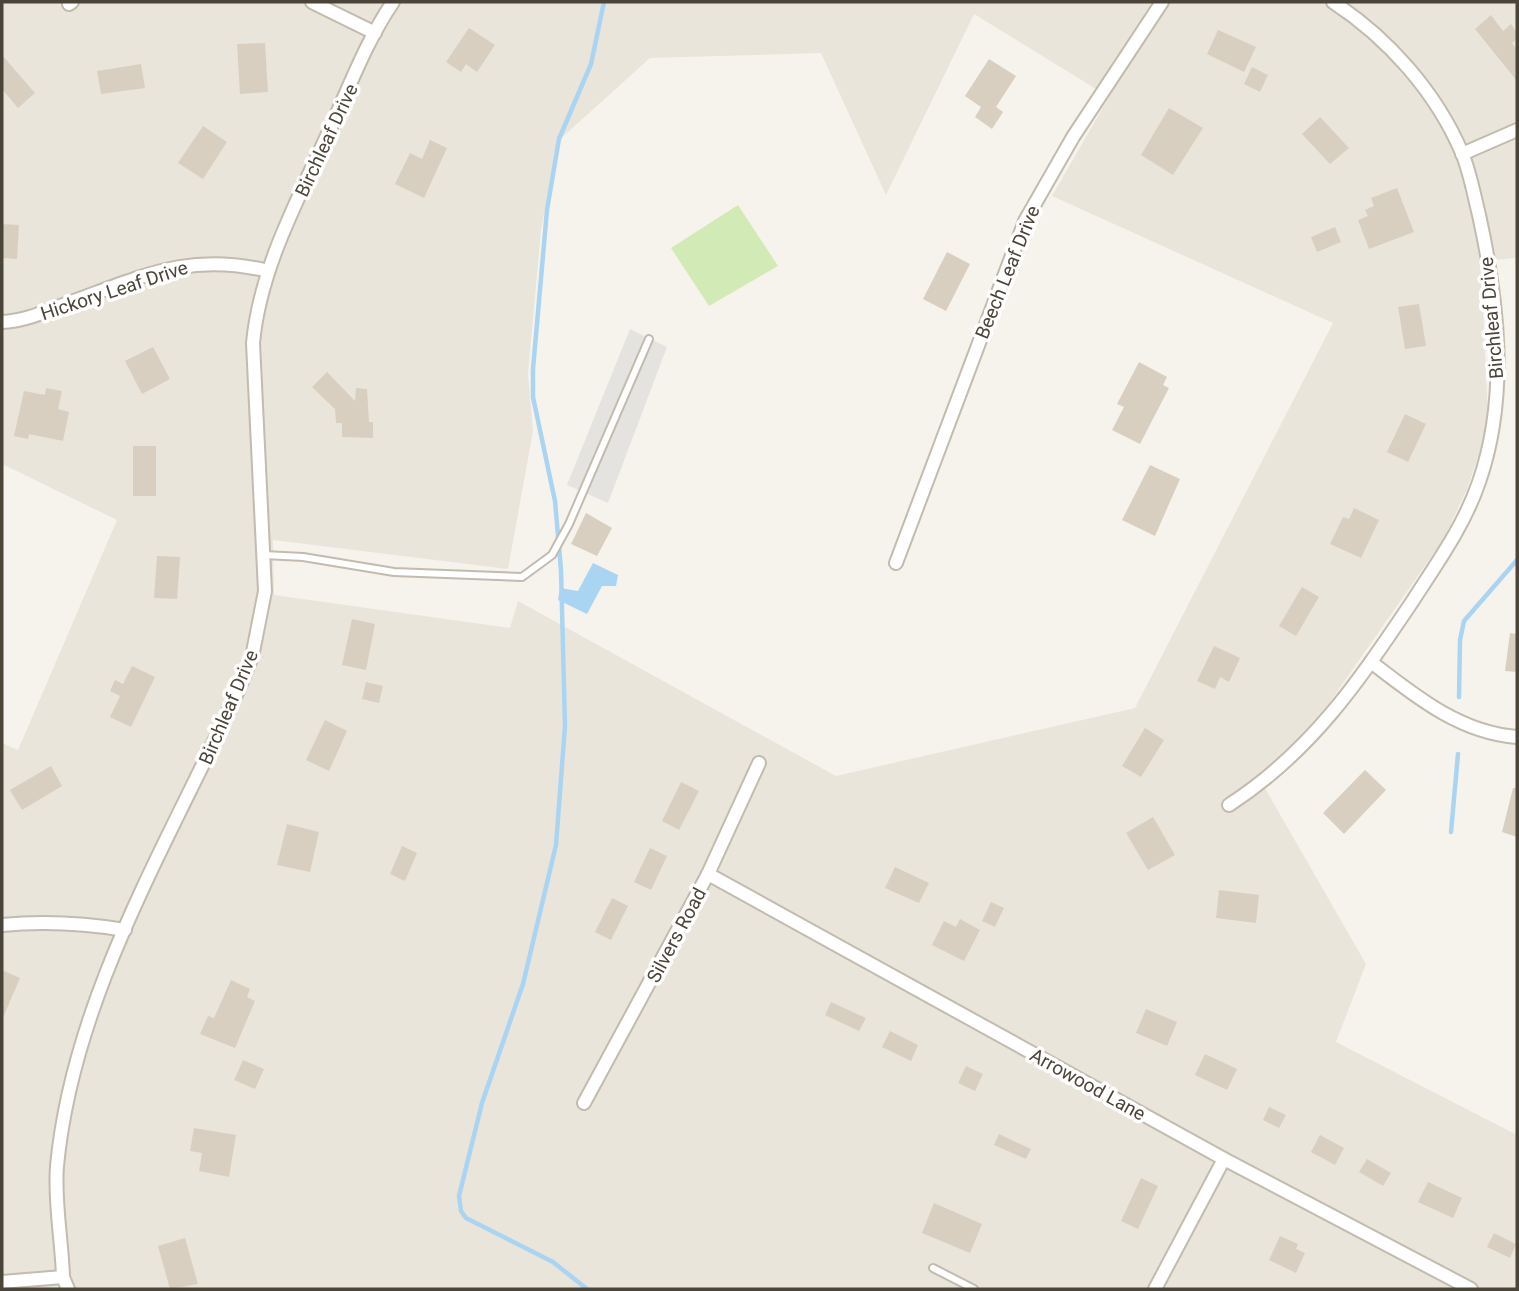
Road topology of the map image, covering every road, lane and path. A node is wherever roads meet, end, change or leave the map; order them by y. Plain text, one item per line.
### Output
1 (312, 2) edge
2 (393, 2) edge
3 (1162, 2) edge
4 (1333, 2) edge
5 (375, 33) junction
6 (1517, 130) edge
7 (1462, 153) junction
8 (268, 271) junction
9 (2, 323) edge
10 (649, 339) dead end
11 (264, 555) junction
12 (896, 563) dead end
13 (1371, 662) junction
14 (1517, 737) edge
15 (760, 763) dead end
16 (1229, 805) dead end
17 (708, 874) junction
18 (2, 925) edge
19 (125, 930) junction
20 (584, 1103) dead end
21 (1224, 1159) junction
22 (933, 1268) dead end
23 (2, 1282) edge
24 (66, 1283) edge
25 (974, 1289) edge
26 (1155, 1289) edge
27 (1471, 1289) edge

1 - 5 street
2 - 5 street, Birchleaf Drive
3 - 12 street, Beech Leaf Drive
4 - 7 street, Birchleaf Drive
5 - 8 street, Birchleaf Drive
6 - 7 street
7 - 13 street, Birchleaf Drive
8 - 9 street, Hickory Leaf Drive
8 - 11 street, Birchleaf Drive
10 - 11 lane
11 - 19 street, Birchleaf Drive
13 - 14 street
13 - 16 street, Birchleaf Drive
15 - 17 street, Silvers Road
17 - 20 street, Silvers Road
17 - 21 street, Arrowood Lane
18 - 19 street
19 - 24 street, Birchleaf Drive
21 - 26 street
21 - 27 street, Arrowood Lane
22 - 25 lane
23 - 24 street

